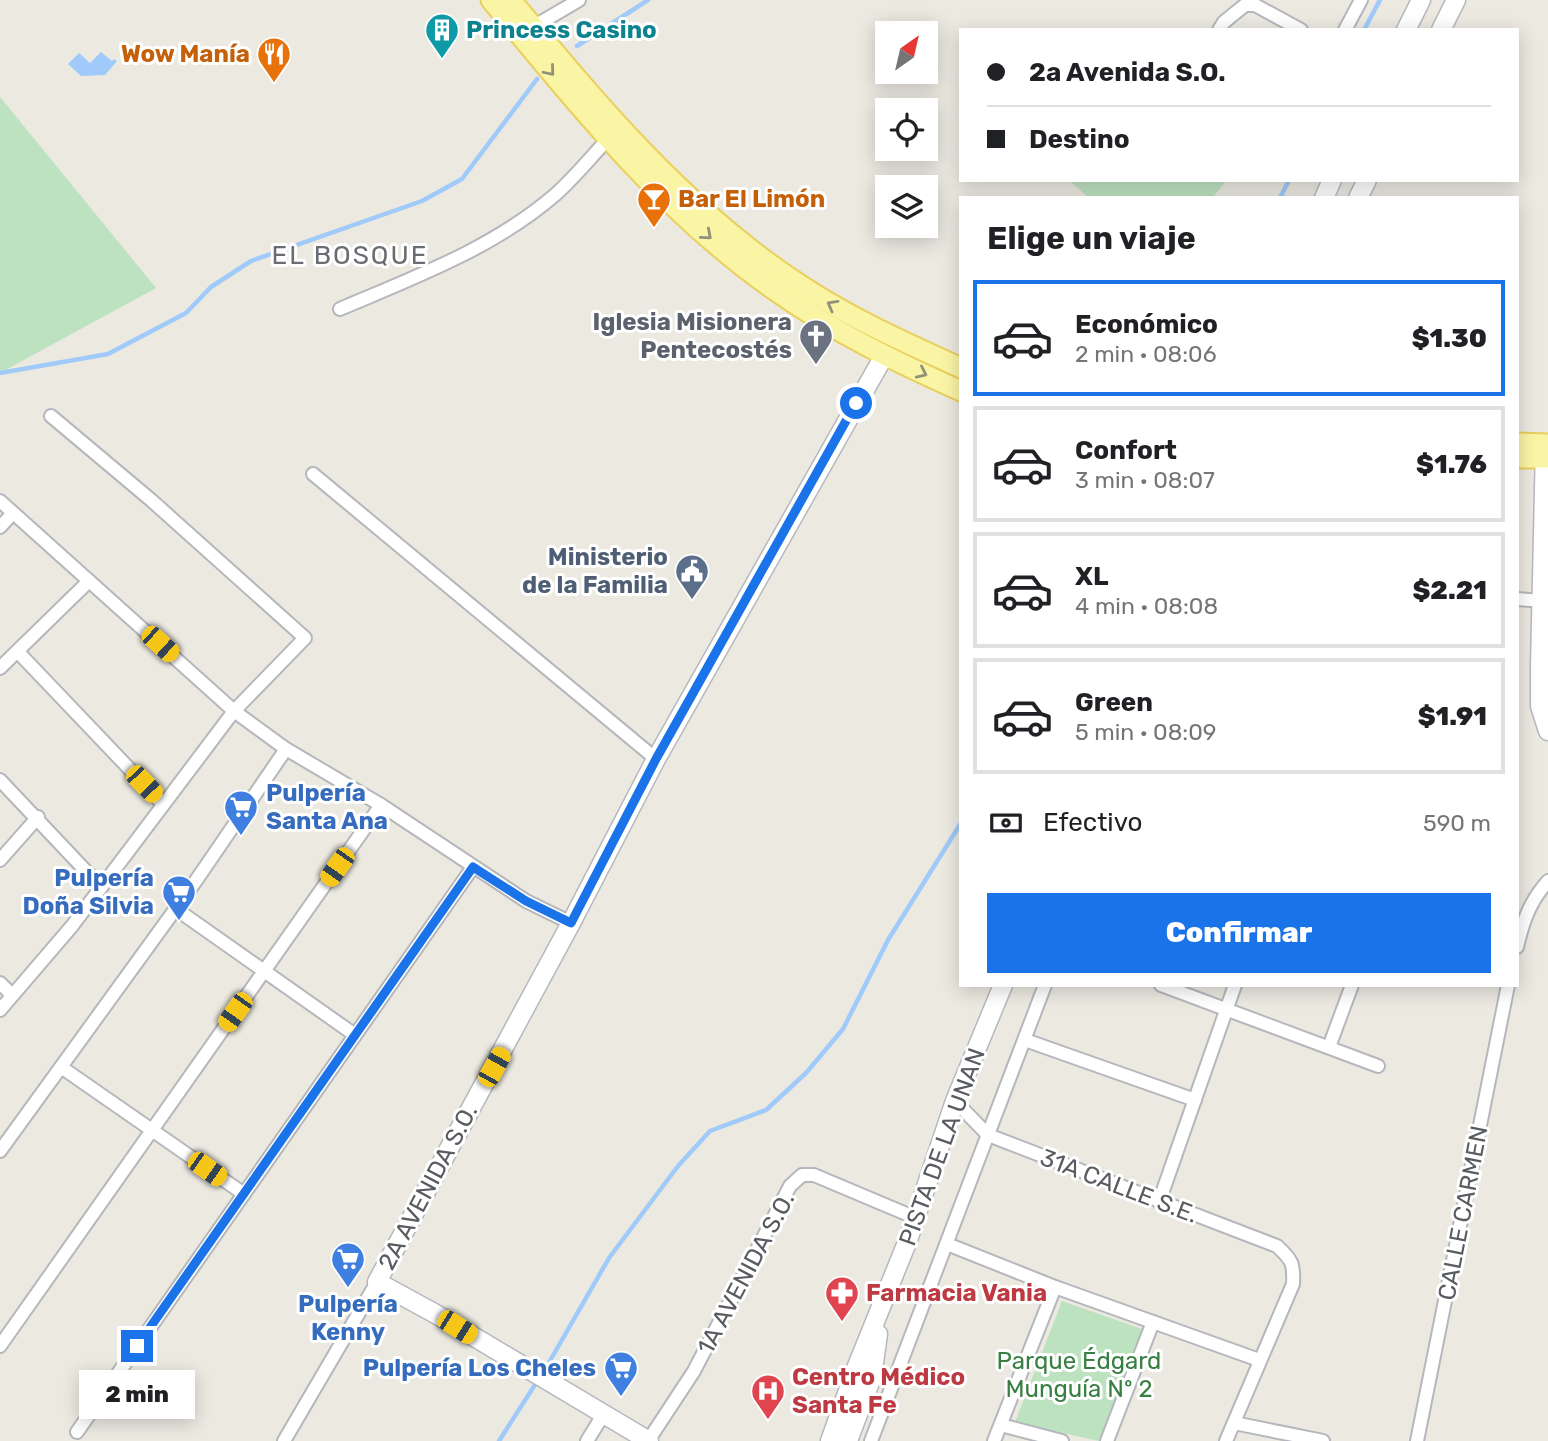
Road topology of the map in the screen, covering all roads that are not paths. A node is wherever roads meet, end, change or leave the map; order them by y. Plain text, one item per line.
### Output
1 (491, 0) edge
2 (511, 0) edge
3 (579, 0) edge
4 (1361, 0) edge
5 (1421, 0) edge
6 (1456, 0) edge
7 (533, 27) junction
8 (1220, 28) edge
9 (1297, 28) edge
10 (1346, 28) edge
11 (1407, 28) edge
12 (1442, 28) edge
13 (608, 139) junction
14 (340, 309) dead end
15 (884, 356) junction
16 (959, 367) edge
17 (959, 390) edge
18 (51, 416) dead end
19 (1519, 444) edge
20 (1547, 451) edge
21 (1519, 458) edge
22 (313, 474) dead end
23 (0, 501) edge
24 (13, 513) junction
25 (0, 527) edge
26 (89, 581) junction
27 (1519, 599) edge
28 (1542, 601) junction
29 (18, 652) junction
30 (0, 668) edge
31 (234, 711) junction
32 (1548, 732) edge
33 (286, 749) junction
34 (656, 759) junction
35 (0, 780) edge
36 (162, 803) junction
37 (381, 805) junction
38 (38, 817) junction
39 (0, 860) edge
40 (473, 867) junction
41 (1548, 881) edge
42 (101, 887) junction
43 (176, 909) junction
44 (571, 923) junction
45 (1519, 940) edge
46 (264, 971) junction
47 (0, 983) edge
48 (1002, 987) edge
49 (1044, 987) edge
50 (1166, 987) edge
51 (1234, 987) edge
52 (1351, 987) edge
53 (1508, 987) edge
54 (12, 995) junction
55 (1227, 1009) junction
56 (0, 1010) edge
57 (355, 1035) junction
58 (1024, 1040) junction
59 (1329, 1048) junction
60 (1378, 1066) dead end
61 (61, 1068) junction
62 (1195, 1100) junction
63 (955, 1101) junction
64 (151, 1130) junction
65 (988, 1135) junction
66 (0, 1151) edge
67 (243, 1194) junction
68 (1159, 1202) junction
69 (916, 1218) junction
70 (947, 1244) junction
71 (377, 1282) junction
72 (1055, 1287) junction
73 (881, 1310) junction
74 (1153, 1322) junction
75 (0, 1346) edge
76 (1259, 1360) junction
77 (603, 1415) junction
78 (1234, 1423) junction
79 (1001, 1425) junction
80 (77, 1432) dead end
81 (1296, 1438) edge
82 (284, 1441) edge
83 (587, 1441) edge
84 (649, 1441) edge
85 (830, 1441) edge
86 (848, 1441) edge
87 (872, 1441) edge
88 (994, 1441) edge
89 (1062, 1441) edge
90 (1107, 1441) edge
91 (1226, 1441) edge
92 (1323, 1441) edge
93 (1416, 1441) edge

1 -> 13 main road
2 - 7 main road
3 - 7 street
4 - 10 street
5 - 11 street
6 - 12 street
16 -> 7 main road
8 - 9 street
13 - 14 street
13 -> 15 main road
15 -> 17 main road
15 - 34 street, 2A AVENIDA S.O.
18 - 31 street
19 - 20 main road
20 - 21 main road
20 - 28 street
22 - 34 street
23 - 24 street
24 - 25 street
24 - 26 street
26 - 29 street
26 - 31 street
27 - 28 street
28 - 32 street
29 - 30 street
29 - 36 street
31 - 33 street
31 - 36 street
33 - 37 street
33 - 43 street
34 - 44 street, 2A AVENIDA S.O.
35 - 38 street
36 - 42 street
37 - 40 street
37 - 46 street
38 - 39 street
38 - 42 street
40 - 44 street
40 - 57 street
41 - 45 street
42 - 54 street
43 - 46 street
43 - 61 street
44 - 71 street, 2A AVENIDA S.O.
46 - 57 street
46 - 64 street
47 - 54 street
48 - 63 street, PISTA DE LA UNAN
49 - 58 street
50 - 55 street
51 - 55 street
52 - 59 street
53 - 93 street, CALLE CARMEN
54 - 56 street
55 - 59 street
55 - 62 street
57 - 67 street
58 - 62 street
58 - 65 street
59 - 60 street
61 - 64 street
61 - 66 street
62 - 68 street
63 - 65 street, 31A CALLE S.E.
63 - 69 street, PISTA DE LA UNAN
64 - 67 street
64 - 75 street
65 - 68 street, 31A CALLE S.E.
65 - 70 street
67 - 80 street
68 - 76 street, 31A CALLE S.E.
69 - 73 street, PISTA DE LA UNAN
69 - 84 street, 1A AVENIDA S.O.
70 - 72 street
70 - 87 street
71 - 77 street
71 - 82 street
72 - 74 street
72 - 79 street
73 - 85 street, PISTA DE LA UNAN
73 - 86 street, PISTA DE LA UNAN
74 - 76 street
74 - 90 street
76 - 78 street
77 - 83 street
77 - 84 street
78 - 81 street
78 - 91 street
79 - 88 street
79 - 89 street
81 - 92 street

